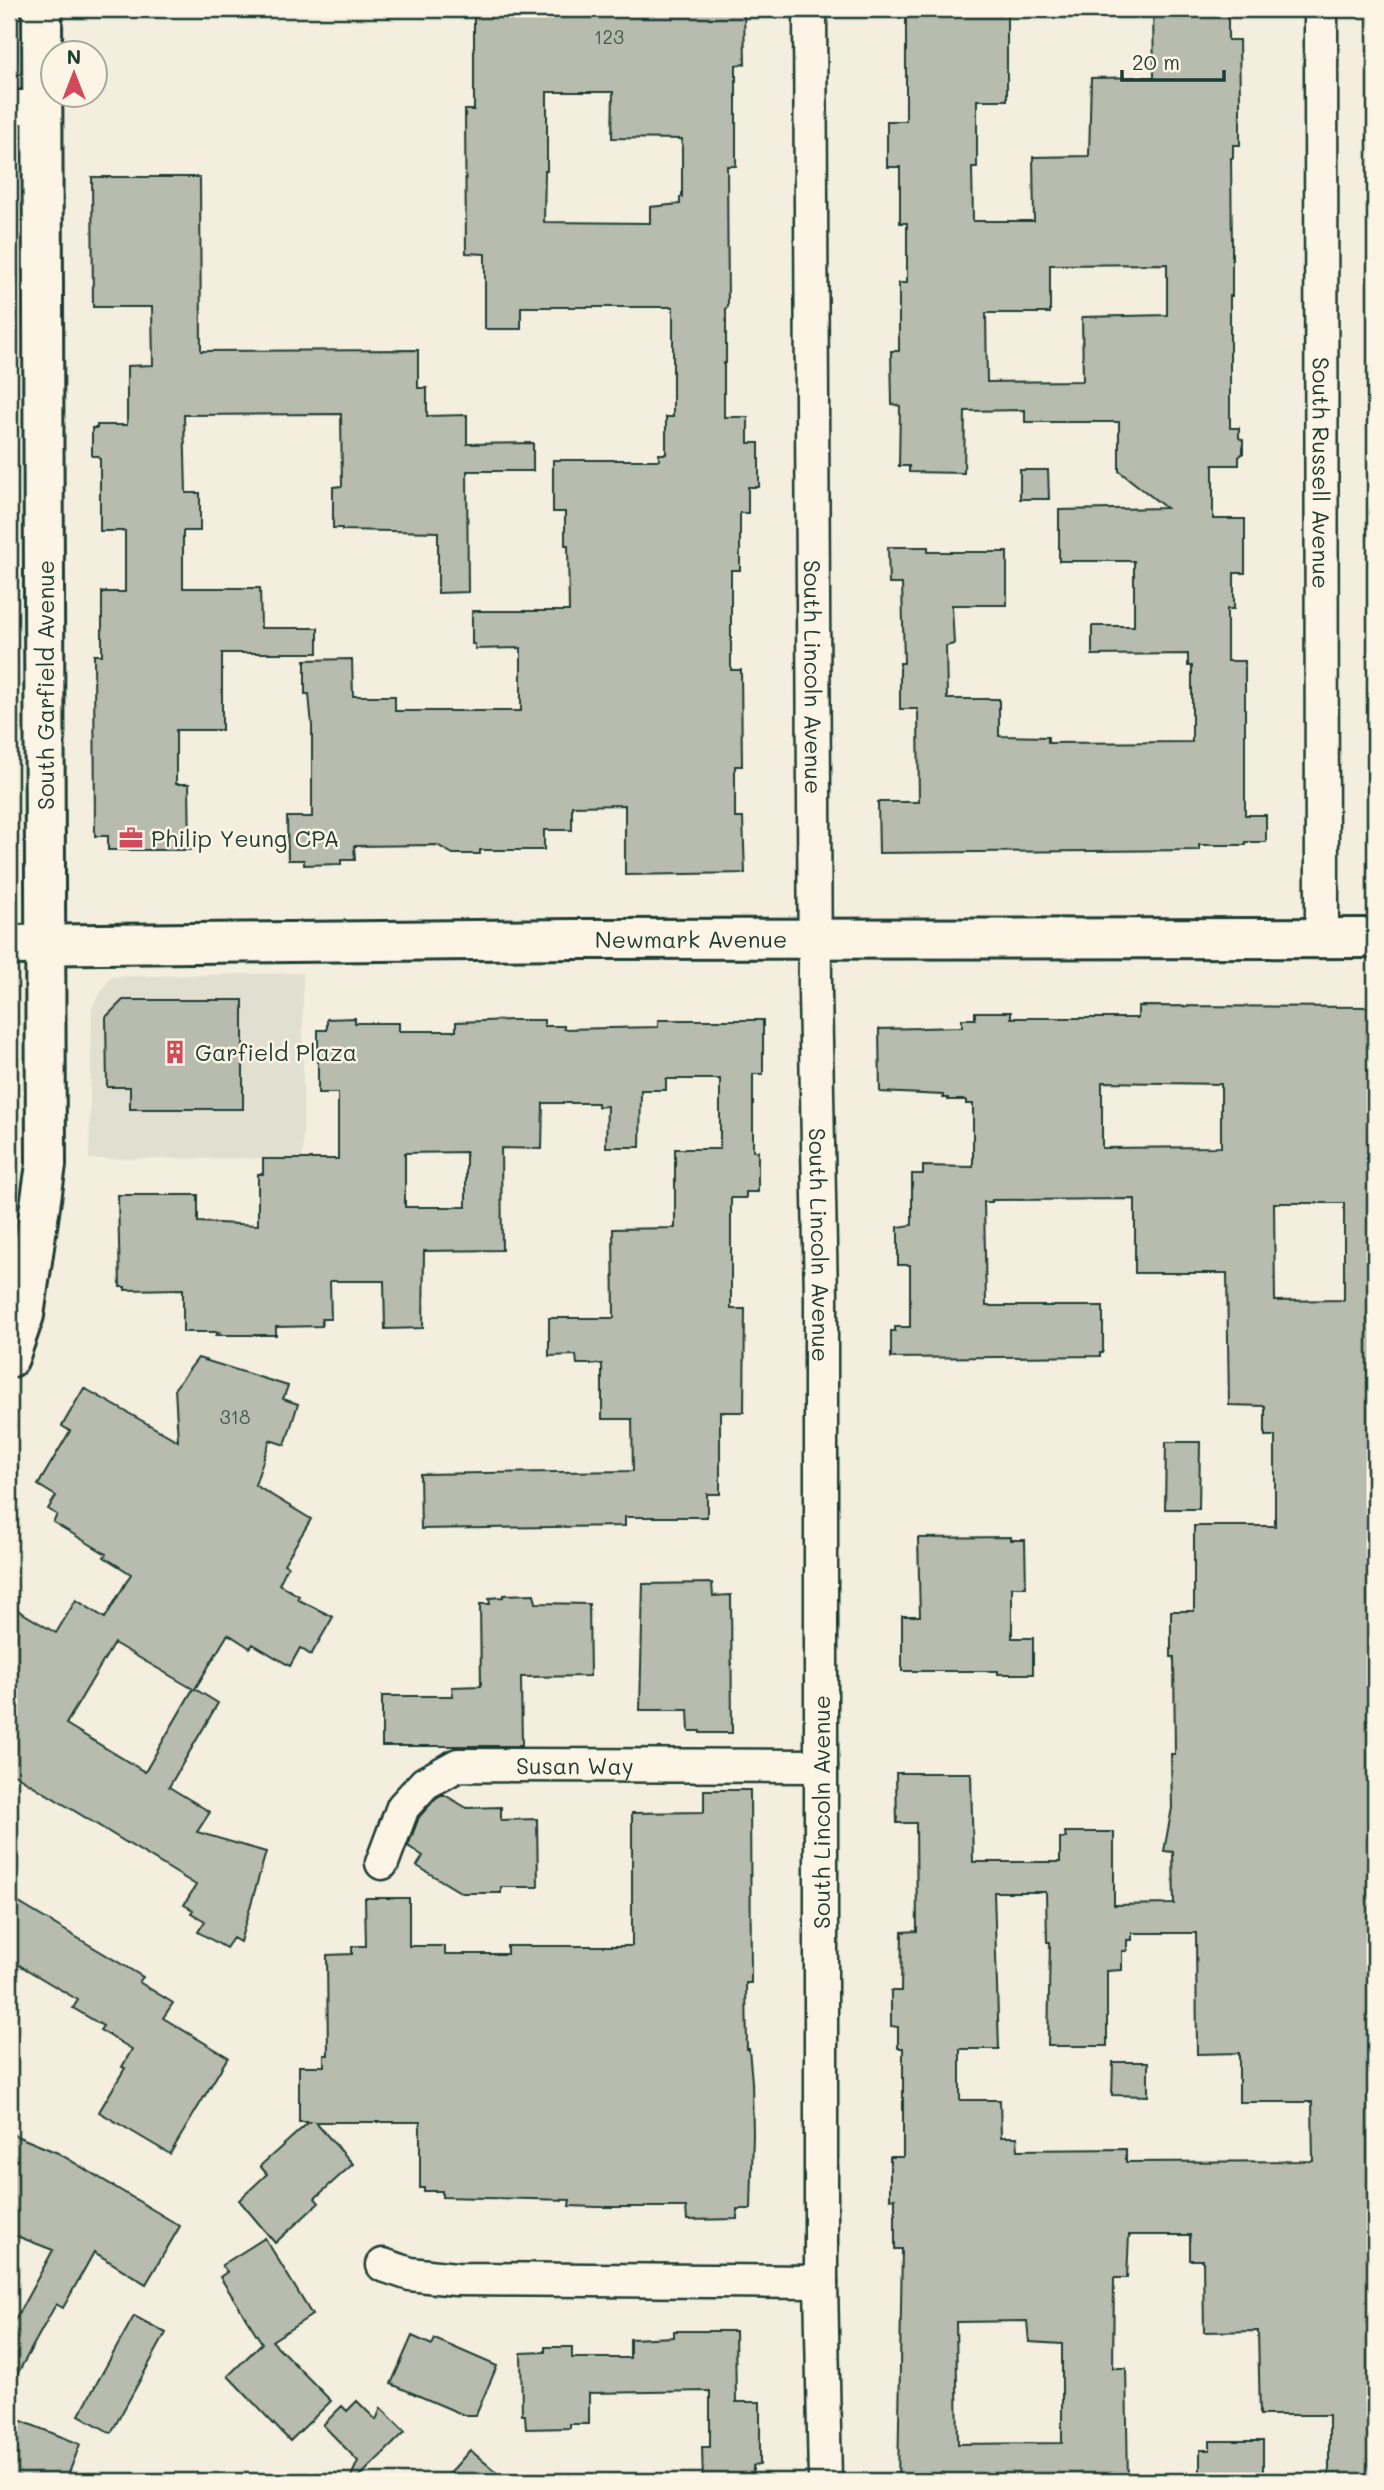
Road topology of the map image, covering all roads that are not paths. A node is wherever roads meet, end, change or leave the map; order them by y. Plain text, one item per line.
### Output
1 (42, 9) edge
2 (810, 9) edge
3 (1321, 9) edge
4 (26, 107) edge
5 (1322, 938) junction
6 (1375, 938) edge
7 (815, 940) junction
8 (27, 944) edge
9 (9, 1358) edge
10 (821, 1766) junction
11 (382, 1863) dead end
12 (383, 2265) dead end
13 (821, 2282) junction
14 (825, 2481) edge

1 - 4 main road, South Garfield Avenue
2 - 7 street, South Lincoln Avenue
3 - 5 street, South Russell Avenue
4 - 8 main road, South Garfield Avenue
5 - 6 main road, Newmark Avenue
5 - 7 main road, Newmark Avenue
7 - 8 main road, Newmark Avenue
7 - 10 street, South Lincoln Avenue
8 - 9 main road, South Garfield Avenue
10 - 11 street, Susan Way
10 - 13 street, South Lincoln Avenue
12 - 13 street
13 - 14 street, South Lincoln Avenue

